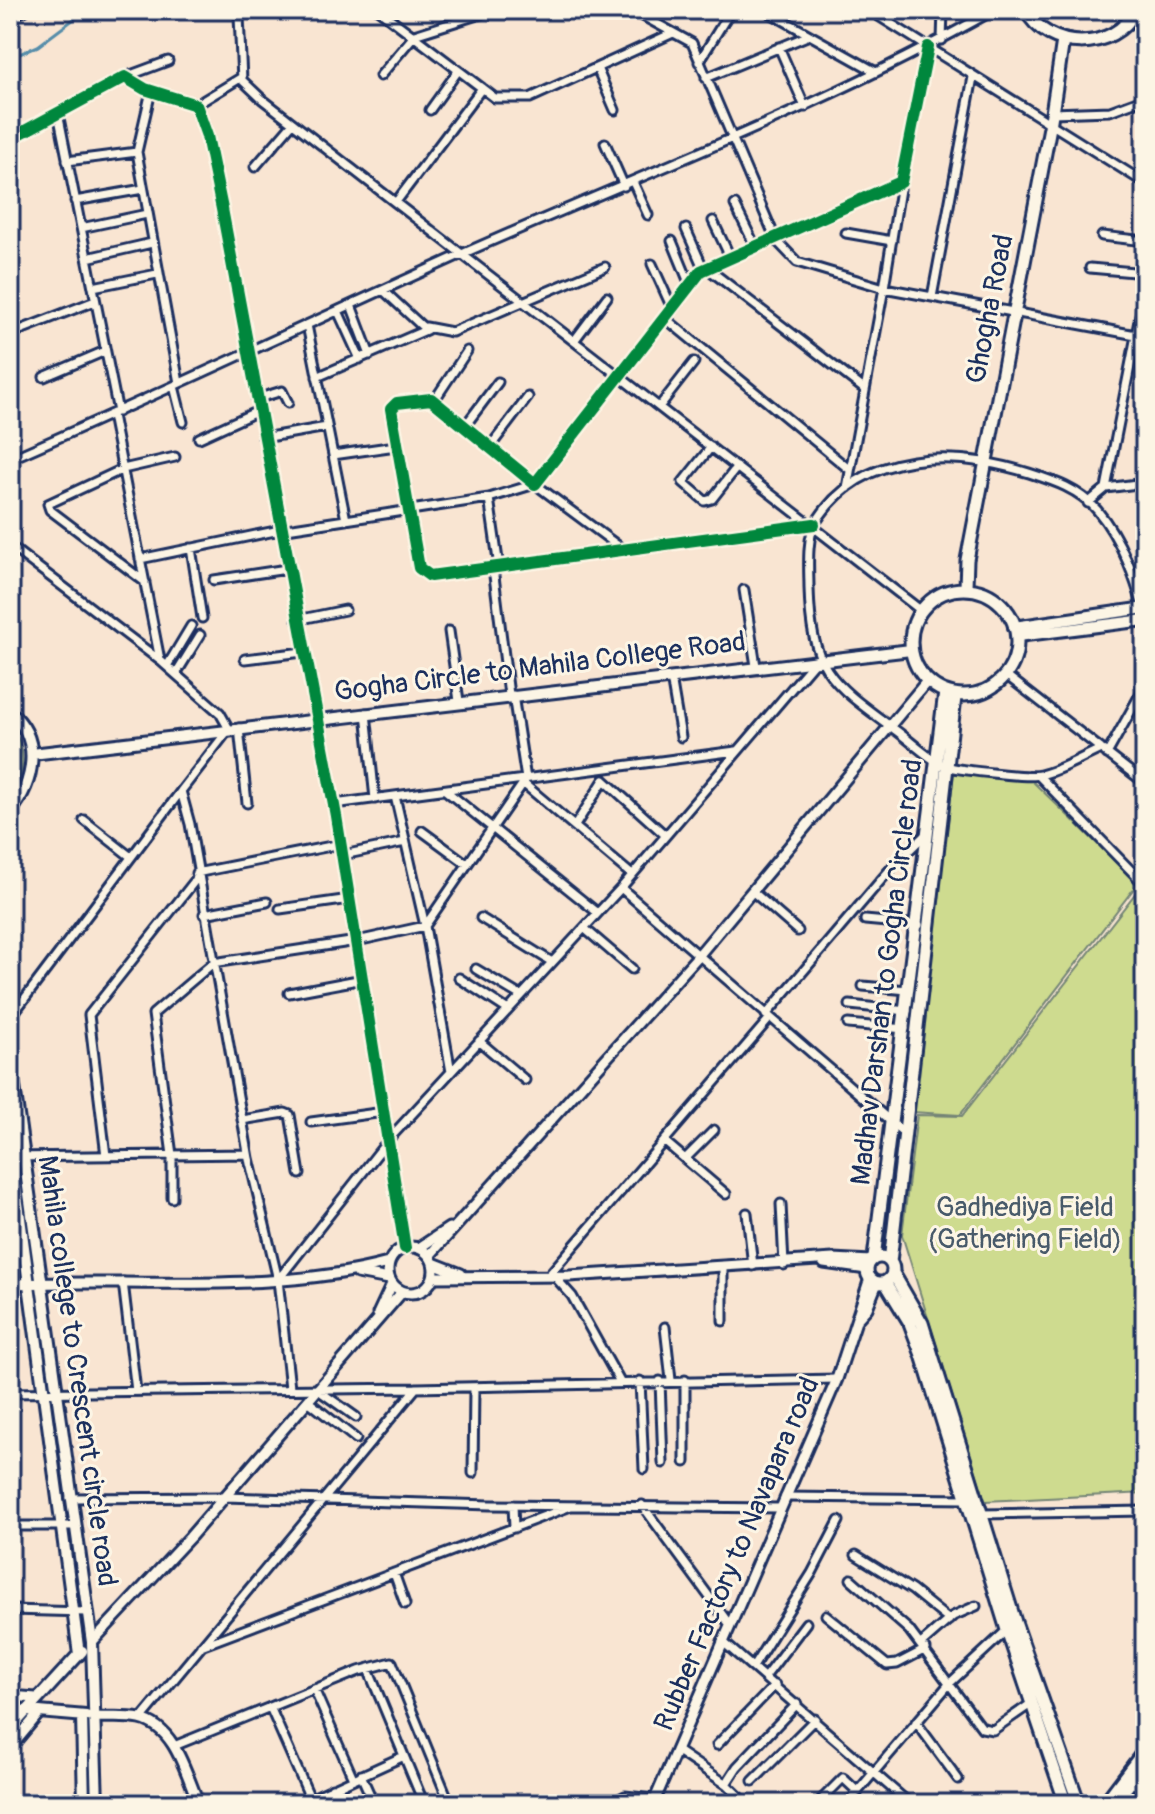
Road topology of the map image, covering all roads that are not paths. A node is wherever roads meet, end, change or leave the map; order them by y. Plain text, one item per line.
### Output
1 (26, 10) edge
2 (247, 10) edge
3 (379, 10) edge
4 (493, 10) edge
5 (632, 10) edge
6 (731, 10) edge
7 (765, 10) edge
8 (869, 10) edge
9 (943, 10) edge
10 (994, 10) edge
11 (1026, 10) edge
12 (1136, 10) edge
13 (10, 18) edge
14 (673, 33) junction
15 (412, 36) junction
16 (807, 36) junction
17 (942, 40) junction
18 (1063, 40) junction
19 (779, 47) junction
20 (928, 47) junction
21 (168, 61) dead end
22 (699, 62) junction
23 (597, 68) junction
24 (458, 71) junction
25 (876, 72) junction
26 (380, 76) dead end
27 (125, 77) junction
28 (242, 77) junction
29 (973, 77) junction
30 (706, 78) junction
31 (482, 88) junction
32 (151, 91) junction
33 (1145, 98) edge
34 (196, 105) junction
35 (805, 107) junction
36 (430, 110) dead end
37 (615, 110) dead end
38 (58, 113) junction
39 (1052, 113) junction
40 (292, 124) junction
41 (1050, 127) junction
42 (731, 137) junction
43 (10, 139) edge
44 (605, 143) dead end
45 (137, 152) junction
46 (67, 161) junction
47 (255, 167) dead end
48 (633, 182) junction
49 (901, 182) junction
50 (1145, 183) edge
51 (624, 186) junction
52 (143, 189) junction
53 (75, 201) junction
54 (396, 202) junction
55 (735, 205) dead end
56 (147, 214) junction
57 (648, 215) dead end
58 (713, 221) dead end
59 (81, 228) junction
60 (686, 229) dead end
61 (846, 233) dead end
62 (1102, 236) dead end
63 (776, 240) junction
64 (672, 241) dead end
65 (892, 241) junction
66 (1145, 241) edge
67 (152, 243) junction
68 (756, 248) junction
69 (463, 254) junction
70 (87, 258) junction
71 (731, 259) junction
72 (652, 264) dead end
73 (605, 267) dead end
74 (1090, 268) dead end
75 (705, 269) junction
76 (1145, 273) edge
77 (157, 274) junction
78 (690, 285) junction
79 (93, 287) junction
80 (884, 288) junction
81 (1145, 290) edge
82 (384, 291) junction
83 (607, 297) dead end
84 (932, 297) junction
85 (523, 300) junction
86 (95, 301) junction
87 (351, 305) junction
88 (672, 308) junction
89 (338, 311) junction
90 (1014, 312) junction
91 (665, 318) junction
92 (307, 325) junction
93 (426, 327) junction
94 (10, 334) edge
95 (1136, 335) junction
96 (574, 341) junction
97 (1145, 341) edge
98 (105, 351) junction
99 (247, 351) junction
100 (467, 351) dead end
101 (370, 355) junction
102 (360, 359) junction
103 (694, 362) dead end
104 (619, 376) junction
105 (44, 377) dead end
106 (317, 377) junction
107 (498, 382) dead end
108 (176, 384) junction
109 (864, 389) junction
110 (528, 397) dead end
111 (256, 399) junction
112 (434, 401) junction
113 (288, 403) dead end
114 (659, 407) junction
115 (258, 411) junction
116 (115, 413) junction
117 (183, 422) dead end
118 (465, 426) junction
119 (327, 427) junction
120 (199, 438) dead end
121 (263, 438) junction
122 (396, 446) junction
123 (490, 447) junction
124 (711, 447) junction
125 (333, 455) junction
126 (175, 457) dead end
127 (10, 459) edge
128 (986, 461) junction
129 (737, 467) junction
130 (123, 469) junction
131 (850, 470) junction
132 (1145, 483) edge
133 (535, 484) junction
134 (847, 488) junction
135 (1106, 488) junction
136 (489, 498) junction
137 (1088, 503) junction
138 (408, 510) junction
139 (346, 520) junction
140 (814, 524) junction
141 (280, 530) junction
142 (10, 546) edge
143 (191, 548) junction
144 (626, 551) junction
145 (140, 559) junction
146 (496, 568) junction
147 (287, 569) junction
148 (214, 580) dead end
149 (145, 582) junction
150 (966, 586) junction
151 (744, 590) dead end
152 (919, 609) junction
153 (345, 610) dead end
154 (1145, 612) edge
155 (202, 618) dead end
156 (297, 620) junction
157 (191, 626) dead end
158 (449, 631) dead end
159 (1016, 632) junction
160 (200, 635) dead end
161 (911, 650) junction
162 (303, 652) junction
163 (817, 658) junction
164 (245, 659) dead end
165 (163, 663) junction
166 (756, 666) junction
167 (1145, 670) edge
168 (176, 674) junction
169 (1006, 675) junction
170 (671, 678) junction
171 (928, 680) junction
172 (1144, 694) edge
173 (511, 695) junction
174 (950, 695) junction
175 (459, 701) junction
176 (10, 712) edge
177 (366, 712) junction
178 (315, 718) junction
179 (889, 724) junction
180 (234, 728) junction
181 (681, 737) dead end
182 (736, 751) junction
183 (1104, 751) junction
184 (32, 754) junction
185 (942, 763) junction
186 (1039, 776) junction
187 (524, 781) junction
188 (1145, 783) edge
189 (445, 790) junction
190 (181, 791) junction
191 (395, 796) junction
192 (375, 799) junction
193 (247, 803) dead end
194 (334, 804) junction
195 (10, 812) edge
196 (84, 820) dead end
197 (576, 824) junction
198 (936, 825) junction
199 (492, 829) junction
200 (422, 831) dead end
201 (665, 835) junction
202 (405, 842) junction
203 (341, 844) junction
204 (343, 855) junction
205 (131, 857) junction
206 (467, 864) junction
207 (632, 875) junction
208 (197, 876) junction
209 (1145, 885) edge
210 (621, 888) junction
211 (752, 891) junction
212 (350, 899) junction
213 (267, 902) dead end
214 (280, 909) dead end
215 (598, 913) junction
216 (204, 914) junction
217 (481, 918) dead end
218 (865, 920) dead end
219 (919, 925) junction
220 (425, 926) junction
221 (584, 928) junction
222 (798, 931) dead end
223 (357, 941) junction
224 (698, 956) junction
225 (552, 962) junction
226 (213, 963) junction
227 (476, 969) dead end
228 (632, 969) dead end
229 (459, 978) dead end
230 (363, 979) junction
231 (863, 986) dead end
232 (911, 990) junction
233 (289, 993) dead end
234 (521, 996) junction
235 (850, 1005) dead end
236 (508, 1010) junction
237 (908, 1011) junction
238 (768, 1016) junction
239 (10, 1018) edge
240 (848, 1024) dead end
241 (906, 1029) junction
242 (479, 1041) junction
243 (10, 1058) edge
244 (451, 1072) junction
245 (525, 1080) dead end
246 (384, 1112) junction
247 (242, 1120) junction
248 (311, 1122) dead end
249 (894, 1124) junction
250 (714, 1130) dead end
251 (904, 1133) junction
252 (389, 1139) junction
253 (664, 1141) junction
254 (10, 1144) edge
255 (172, 1155) junction
256 (106, 1156) junction
257 (15, 1157) edge
258 (685, 1159) junction
259 (250, 1164) junction
260 (300, 1174) dead end
261 (726, 1194) dead end
262 (172, 1198) dead end
263 (781, 1204) dead end
264 (747, 1213) dead end
265 (462, 1220) junction
266 (405, 1248) junction
267 (419, 1248) junction
268 (431, 1260) junction
269 (388, 1263) junction
270 (784, 1265) junction
271 (753, 1266) junction
272 (723, 1268) junction
273 (878, 1271) junction
274 (354, 1272) junction
275 (468, 1276) junction
276 (551, 1276) junction
277 (433, 1277) junction
278 (278, 1280) junction
279 (391, 1281) junction
280 (123, 1282) junction
281 (27, 1283) junction
282 (42, 1283) junction
283 (10, 1284) edge
284 (402, 1292) junction
285 (723, 1321) dead end
286 (373, 1325) junction
287 (665, 1327) dead end
288 (837, 1379) junction
289 (671, 1380) junction
290 (685, 1380) junction
291 (640, 1381) junction
292 (660, 1381) junction
293 (620, 1382) junction
294 (474, 1387) junction
295 (290, 1388) junction
296 (319, 1388) junction
297 (416, 1388) junction
298 (136, 1391) junction
299 (43, 1392) junction
300 (56, 1392) junction
301 (10, 1393) edge
302 (308, 1401) junction
303 (356, 1417) dead end
304 (356, 1439) dead end
305 (685, 1462) dead end
306 (663, 1463) dead end
307 (644, 1469) dead end
308 (473, 1473) dead end
309 (225, 1497) junction
310 (785, 1497) junction
311 (70, 1498) junction
312 (324, 1500) junction
313 (973, 1500) junction
314 (578, 1503) junction
315 (513, 1505) junction
316 (642, 1505) junction
317 (780, 1508) junction
318 (1145, 1511) edge
319 (981, 1514) junction
320 (839, 1521) dead end
321 (10, 1526) edge
322 (61, 1526) junction
323 (73, 1526) junction
324 (514, 1528) junction
325 (856, 1555) dead end
326 (394, 1573) junction
327 (851, 1579) dead end
328 (405, 1604) dead end
329 (976, 1606) dead end
330 (10, 1610) edge
331 (72, 1612) junction
332 (86, 1612) junction
333 (826, 1615) dead end
334 (949, 1620) junction
335 (806, 1623) dead end
336 (730, 1625) junction
337 (1011, 1626) junction
338 (722, 1641) junction
339 (92, 1642) junction
340 (199, 1646) junction
341 (923, 1647) junction
342 (79, 1654) junction
343 (753, 1667) junction
344 (368, 1669) junction
345 (765, 1677) junction
346 (950, 1683) junction
347 (775, 1685) junction
348 (314, 1689) junction
349 (10, 1696) edge
350 (36, 1698) junction
351 (1032, 1703) junction
352 (797, 1704) junction
353 (270, 1707) junction
354 (10, 1708) edge
355 (27, 1711) junction
356 (40, 1712) junction
357 (82, 1716) junction
358 (96, 1717) junction
359 (141, 1719) junction
360 (815, 1719) junction
361 (916, 1722) junction
362 (10, 1730) edge
363 (717, 1745) dead end
364 (174, 1746) junction
365 (10, 1748) edge
366 (676, 1750) junction
367 (1145, 1750) edge
368 (404, 1756) junction
369 (1145, 1764) edge
370 (874, 1772) junction
371 (357, 1776) junction
372 (958, 1779) dead end
373 (753, 1781) dead end
374 (1131, 1781) junction
375 (726, 1784) junction
376 (332, 1788) junction
377 (858, 1792) junction
378 (1145, 1793) edge
379 (310, 1798) junction
380 (84, 1799) edge
381 (654, 1801) edge
382 (74, 1804) edge
383 (97, 1804) edge
384 (199, 1804) edge
385 (299, 1804) edge
386 (339, 1804) edge
387 (374, 1804) edge
388 (424, 1804) edge
389 (450, 1804) edge
390 (610, 1804) edge
391 (747, 1804) edge
392 (817, 1804) edge
393 (847, 1804) edge
394 (910, 1804) edge
395 (1066, 1804) edge
396 (1079, 1804) edge
397 (1104, 1804) edge
398 (1112, 1804) edge

1 - 13 street
2 - 28 street
3 - 15 street
4 - 15 street
5 - 14 street
6 - 22 street
7 - 16 street
8 - 20 street
9 - 17 street
10 - 17 street
11 - 18 main road
12 - 18 main road
14 - 22 street
14 - 23 street
15 - 24 street
15 - 26 street
16 - 19 street
16 - 25 street
17 - 20 street
18 - 39 main road, Ghogha Road
19 - 30 street
19 - 35 street
20 - 25 street
20 - 29 street
20 - 49 street
21 - 27 street
22 - 30 street
23 - 31 street
23 - 37 street
24 - 31 street
24 - 36 street
25 - 35 street
27 - 32 street
27 - 38 street
28 - 34 street
28 - 40 street
29 - 41 street
29 - 84 street
30 - 42 street
31 - 54 street
32 - 34 street
32 - 45 street
33 - 39 street
34 - 99 street
35 - 42 street
38 - 43 street
38 - 46 street
39 - 41 main road, Ghogha Road
40 - 47 street
40 - 54 street
41 - 50 street
41 - 90 main road, Ghogha Road
42 - 48 street
42 - 63 street
44 - 51 street
45 - 46 street
45 - 52 street
46 - 53 street
48 - 51 street
48 - 57 street
49 - 63 street
49 - 65 street
51 - 69 street
52 - 53 street
52 - 56 street
53 - 59 street
54 - 69 street
55 - 68 street
56 - 59 street
56 - 67 street
58 - 71 street
59 - 70 street
60 - 75 street
61 - 65 street
62 - 66 street
63 - 68 street
63 - 80 street
64 - 78 street
65 - 80 street
67 - 70 street
67 - 77 street
68 - 71 street
69 - 82 street
69 - 85 street
70 - 79 street
71 - 75 street
72 - 88 street
73 - 85 street
74 - 76 street
75 - 78 street
75 - 109 street
77 - 79 street
77 - 108 street
78 - 88 street
79 - 86 street
80 - 84 street
80 - 109 street
81 - 95 street
82 - 87 street
82 - 93 street
83 - 96 street
84 - 90 street
85 - 93 street
85 - 96 street
86 - 94 street
86 - 98 street
87 - 89 street
87 - 101 street
88 - 91 street
89 - 92 street
89 - 102 street
90 - 95 street
90 - 128 main road, Ghogha Road
91 - 104 street
91 - 131 street
92 - 99 street
92 - 106 street
93 - 101 street
95 - 97 street
95 - 135 street
96 - 104 street
98 - 105 street
98 - 116 street
99 - 108 street
99 - 111 street
100 - 112 street
101 - 102 street
102 - 106 street
103 - 114 street
104 - 114 street
104 - 133 street
106 - 119 street
107 - 118 street
108 - 116 street
108 - 117 street
109 - 131 street
110 - 123 street
111 - 113 street
111 - 115 street
112 - 118 street
112 - 122 street
114 - 124 street
115 - 120 street
115 - 121 street
116 - 127 street
116 - 130 street
118 - 123 street
119 - 121 street
119 - 125 street
121 - 141 street
122 - 125 street
122 - 138 street
123 - 133 street
124 - 129 street
124 - 129 street
125 - 139 street
126 - 130 street
128 - 134 street
128 - 137 street
128 - 150 main road, Ghogha Road
129 - 140 street
130 - 145 street
130 - 149 street
131 - 134 street
132 - 135 street
133 - 136 street
133 - 144 street
134 - 140 street
135 - 137 street
136 - 138 street
136 - 146 street
137 - 154 street
138 - 139 street
138 - 146 street
139 - 141 street
140 - 144 street
140 - 152 street
140 - 163 street
141 - 143 street
141 - 147 street
142 - 165 street
143 - 145 street
143 - 155 street
144 - 146 street
145 - 149 street
146 - 173 street
147 - 148 street
147 - 156 street
149 - 165 street
150 - 152 main road
150 - 159 main road
151 - 166 street
152 - 161 main road
153 - 156 street
154 - 159 main road
156 - 162 street
157 - 165 street
158 - 175 street
159 - 169 main road
160 - 168 street
161 - 163 main road, Gogha Circle to Mahila College Road
161 - 171 main road
162 - 164 street
162 - 178 street
163 - 166 main road, Gogha Circle to Mahila College Road
163 - 179 street
163 - 182 street
165 - 168 street
166 - 170 main road, Gogha Circle to Mahila College Road
167 - 172 street
168 - 180 street
169 - 174 main road
169 - 183 street
170 - 173 main road, Gogha Circle to Mahila College Road
170 - 181 street
171 - 174 main road
171 - 179 street
172 - 183 street
173 - 175 main road, Gogha Circle to Mahila College Road
173 - 187 street
174 - 185 main road, Madhav Darshan to Gogha Circle road
175 - 177 main road, Gogha Circle to Mahila College Road
176 - 184 main road
177 - 178 main road, Gogha Circle to Mahila College Road
177 - 192 street
178 - 180 main road, Gogha Circle to Mahila College Road
178 - 194 street
179 - 185 street
179 - 211 street
180 - 184 main road, Gogha Circle to Mahila College Road
180 - 190 street
180 - 193 street
182 - 187 street
182 - 201 street
183 - 186 street
183 - 188 street
184 - 195 main road
185 - 186 street
185 - 198 main road, Madhav Darshan to Gogha Circle road
186 - 209 street
187 - 189 street
187 - 197 street
187 - 199 street
189 - 191 street
189 - 199 street
190 - 205 street
190 - 208 street
191 - 192 street
191 - 202 street
192 - 194 street
194 - 203 street
196 - 205 street
197 - 201 street
197 - 207 street
198 - 219 main road, Madhav Darshan to Gogha Circle road
198 - 238 street
198 - 251 main road, Madhav Darshan to Gogha Circle road
199 - 206 street
199 - 215 street
200 - 206 street
201 - 207 street
202 - 204 street
202 - 220 street
203 - 204 street
203 - 208 street
204 - 212 street
205 - 239 street
206 - 220 street
207 - 210 street
208 - 216 street
208 - 256 street
210 - 215 street
210 - 224 street
211 - 222 street
211 - 224 street
212 - 214 street
212 - 223 street
213 - 216 street
215 - 221 street
216 - 226 street
217 - 225 street
218 - 219 street
219 - 232 main road, Madhav Darshan to Gogha Circle road
220 - 223 street
220 - 244 street
221 - 225 street
221 - 228 street
223 - 226 street
223 - 230 street
224 - 238 street
224 - 265 street
225 - 234 street
226 - 247 street
226 - 255 street
227 - 234 street
229 - 236 street
230 - 233 street
230 - 246 street
231 - 232 street
232 - 237 main road, Madhav Darshan to Gogha Circle road
234 - 236 street
235 - 237 street
236 - 242 street
237 - 241 main road, Madhav Darshan to Gogha Circle road
238 - 249 street
238 - 253 street
240 - 241 street
241 - 249 main road, Madhav Darshan to Gogha Circle road
242 - 244 street
242 - 245 street
243 - 257 main road, Mahila college to Crescent circle road
244 - 252 street
246 - 248 street
246 - 252 street
247 - 259 street
247 - 260 street
249 - 251 street
249 - 273 main road, Madhav Darshan to Gogha Circle road
250 - 258 street
251 - 273 main road, Madhav Darshan to Gogha Circle road
252 - 266 street
252 - 278 street
253 - 258 street
253 - 276 street
254 - 257 main road, Mahila college to Crescent circle road
255 - 256 street
255 - 259 street
255 - 262 street
256 - 257 street
257 - 281 main road, Mahila college to Crescent circle road
257 - 282 main road, Mahila college to Crescent circle road
258 - 261 street
259 - 278 street
263 - 270 street
264 - 271 street
265 - 267 street
265 - 268 street
266 - 267 street
266 - 269 street
267 - 268 street
268 - 275 street
268 - 277 street
269 - 274 street
269 - 279 street
270 - 271 street
270 - 273 street
271 - 272 street
272 - 276 street
272 - 285 street
273 - 288 street, Rubber Factory to Navapara road
273 - 313 main road
274 - 278 street
274 - 279 street
275 - 276 street
275 - 277 street
276 - 293 street
277 - 284 street
278 - 280 street
278 - 295 street
279 - 284 street
279 - 286 street
280 - 282 street
280 - 298 street
281 - 282 street
281 - 283 street
281 - 299 main road, Mahila college to Crescent circle road
282 - 300 main road, Mahila college to Crescent circle road
284 - 286 street
286 - 296 street
287 - 289 street
288 - 290 street
288 - 310 street, Rubber Factory to Navapara road
289 - 290 street
289 - 292 street
290 - 305 street
291 - 292 street
291 - 293 street
291 - 307 street
292 - 306 street
293 - 294 street
294 - 297 street
294 - 308 street
295 - 296 street
295 - 298 street
296 - 297 street
296 - 302 street
296 - 303 street
297 - 312 street
298 - 300 street
299 - 300 street
299 - 301 street
299 - 322 main road, Mahila college to Crescent circle road
300 - 311 main road, Mahila college to Crescent circle road
302 - 304 street
302 - 309 street
309 - 311 street
309 - 312 street
309 - 339 street
310 - 313 street
310 - 317 street, Rubber Factory to Navapara road
311 - 323 main road, Mahila college to Crescent circle road
312 - 315 street
312 - 340 street
313 - 319 main road
313 - 337 main road
314 - 315 street
314 - 316 street
314 - 324 street
315 - 324 street
316 - 317 street
316 - 336 street
317 - 336 street, Rubber Factory to Navapara road
318 - 319 street
319 - 337 main road
320 - 343 street
321 - 322 street
322 - 323 street
322 - 331 main road, Mahila college to Crescent circle road
323 - 332 main road, Mahila college to Crescent circle road
324 - 326 street
325 - 334 street
326 - 328 street
326 - 340 street
327 - 341 street
329 - 334 street
330 - 331 street
331 - 332 street
331 - 342 main road, Mahila college to Crescent circle road
332 - 339 main road, Mahila college to Crescent circle road
333 - 341 street
334 - 341 street
335 - 345 street
336 - 338 street, Rubber Factory to Navapara road
337 - 346 street
337 - 351 main road
337 - 396 main road
338 - 343 street
338 - 366 street, Rubber Factory to Navapara road
339 - 342 main road
339 - 358 main road, Mahila college to Crescent circle road
340 - 359 street
341 - 346 street
342 - 350 main road
343 - 345 street
344 - 348 street
344 - 368 street
344 - 389 street
345 - 347 street
346 - 351 street
346 - 361 street
347 - 352 street
347 - 363 street
348 - 353 street
348 - 371 street
349 - 350 street
350 - 355 main road
351 - 395 main road
352 - 360 street
352 - 375 street
353 - 364 street
353 - 379 street
354 - 355 street
355 - 356 main road
355 - 362 street
356 - 357 main road
356 - 365 street
357 - 358 main road
357 - 380 main road
358 - 359 street
358 - 383 main road, Mahila college to Crescent circle road
359 - 364 street
360 - 370 street
360 - 373 street
361 - 370 street
361 - 372 street
364 - 384 street
366 - 375 street
366 - 381 street, Rubber Factory to Navapara road
367 - 397 main road
368 - 371 street
368 - 388 street
369 - 374 main road
370 - 377 street
370 - 394 street
371 - 376 street
371 - 387 street
374 - 378 street
374 - 398 main road
375 - 391 street
376 - 379 street
376 - 386 street
377 - 392 street
377 - 393 street
379 - 385 street
380 - 382 street
381 - 390 street

